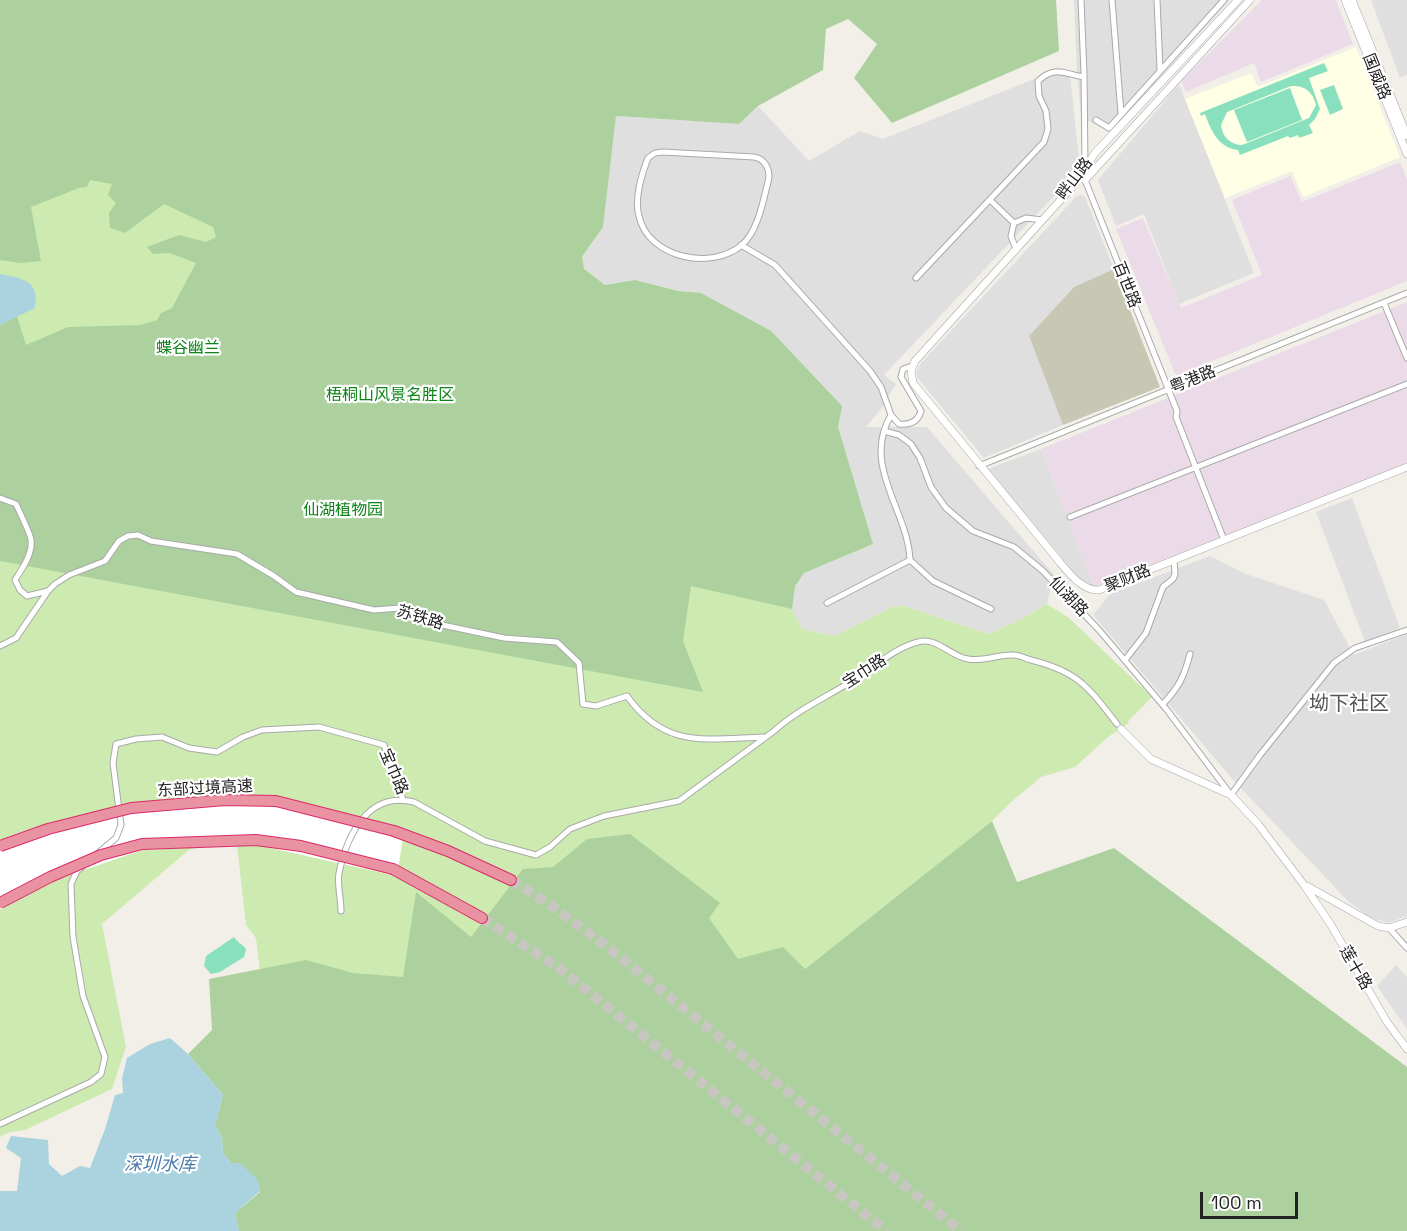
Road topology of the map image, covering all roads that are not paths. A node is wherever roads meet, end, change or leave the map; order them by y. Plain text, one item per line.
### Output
1 (1081, 0) edge
2 (1112, 0) edge
3 (1157, 0) edge
4 (1223, 0) edge
5 (1238, 0) edge
6 (1250, 0) edge
7 (1345, 0) edge
8 (1352, 0) edge
9 (1160, 69) junction
10 (1084, 77) junction
11 (1121, 113) junction
12 (1096, 120) dead end
13 (1407, 136) edge
14 (1407, 154) edge
15 (1084, 169) junction
16 (1084, 180) joint
17 (990, 200) junction
18 (1042, 220) junction
19 (1014, 223) junction
20 (741, 245) junction
21 (1016, 249) junction
22 (916, 278) dead end
23 (1407, 293) edge
24 (1384, 303) junction
25 (1407, 358) edge
26 (914, 363) junction
27 (1407, 384) edge
28 (1168, 390) junction
29 (891, 415) junction
30 (884, 431) junction
31 (979, 466) junction
32 (1196, 467) junction
33 (1407, 467) edge
34 (0, 498) edge
35 (1070, 517) dead end
36 (1224, 540) junction
37 (910, 560) junction
38 (1174, 560) junction
39 (48, 591) junction
40 (827, 603) dead end
41 (991, 609) dead end
42 (1407, 630) edge
43 (0, 646) edge
44 (1190, 654) dead end
45 (1125, 660) junction
46 (1163, 705) junction
47 (1119, 727) joint
48 (764, 737) junction
49 (1232, 795) junction
50 (403, 800) junction
51 (0, 846) edge
52 (511, 880) tunnel mouth
53 (1304, 885) junction
54 (0, 903) edge
55 (341, 911) dead end
56 (482, 918) tunnel mouth
57 (1407, 922) edge
58 (1389, 928) junction
59 (1407, 948) edge
60 (1407, 1049) edge
61 (0, 1124) edge

1 - 10 street
2 - 11 street
3 - 9 street
4 - 9 street
5 - 15 street, 畔山路
6 - 16 street, 畔山路
7 - 14 street, 国威路
8 - 13 street, 国威路
9 - 11 street
10 - 15 street
10 - 17 street
11 - 12 street
15 - 18 street, 畔山路
16 - 28 street, 百世路
17 - 19 street
17 - 22 street
18 - 19 street
18 - 21 street, 畔山路
19 - 21 street
20 - 20 street
20 - 29 street
21 - 26 street, 畔山路
23 - 24 street, 粤港路
24 - 25 street
24 - 28 street, 粤港路
26 - 29 street
26 - 31 street, 聚财路
27 - 32 street
28 - 31 street, 粤港路
28 - 32 street, 百世路
29 - 30 street
30 - 37 street
30 - 45 street, 仙湖路
31 - 38 street, 聚财路
32 - 35 street
32 - 36 street, 百世路
33 - 36 street, 聚财路
34 - 39 street
36 - 38 street, 聚财路
37 - 40 street
37 - 41 street
38 - 45 street
39 - 43 street
39 - 48 street, 苏铁路
42 - 49 street
44 - 46 street
45 - 46 street, 仙湖路
46 - 49 street, 仙湖路
47 - 48 street, 宝巾路
47 - 49 street, 仙湖路
48 - 50 street, 宝巾路
49 - 53 street, 仙湖路
50 - 55 street
50 - 61 street, 宝巾路
51 - 52 highway, 东部过境高速, bridge
53 - 58 street, 仙湖路
53 - 60 street, 莲十路
54 - 56 highway, bridge
57 - 58 street
58 - 59 street

